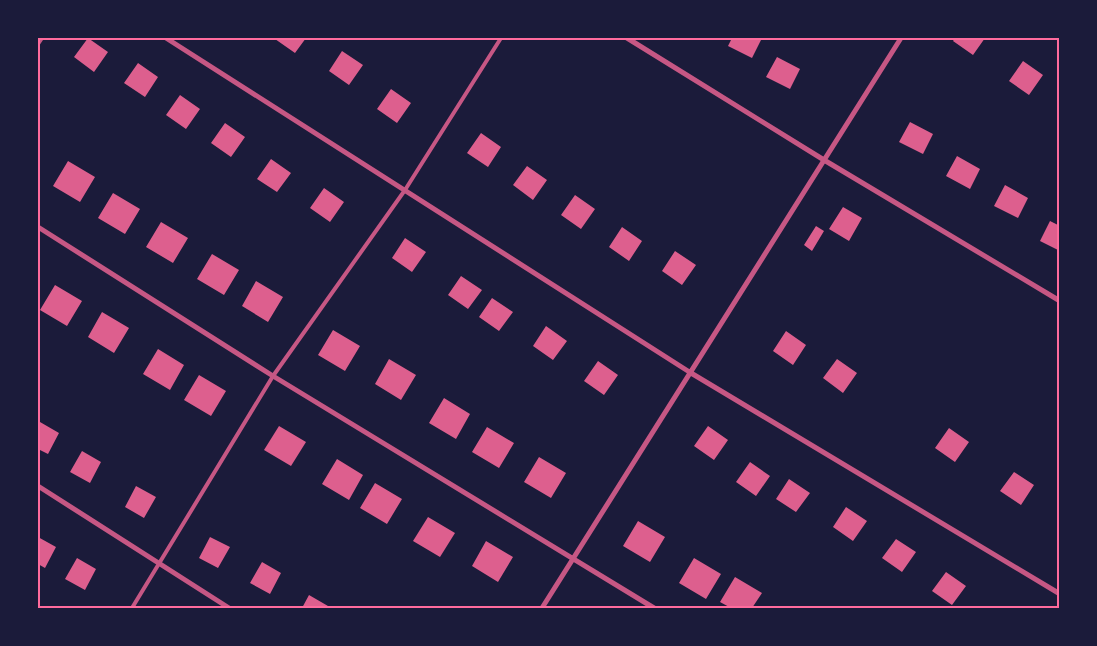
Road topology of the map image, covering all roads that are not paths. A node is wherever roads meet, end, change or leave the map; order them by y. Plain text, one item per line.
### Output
1 (42, 38) edge
2 (166, 38) edge
3 (501, 38) edge
4 (627, 38) edge
5 (901, 38) edge
6 (38, 44) edge
7 (824, 160) junction
8 (405, 190) junction
9 (38, 227) edge
10 (1060, 301) edge
11 (691, 373) junction
12 (273, 376) junction
13 (38, 486) edge
14 (573, 558) junction
15 (161, 564) junction
16 (1060, 594) edge
17 (132, 608) edge
18 (229, 608) edge
19 (542, 608) edge
20 (654, 608) edge

1 - 6 lane
2 - 8 street
3 - 8 lane
4 - 7 street
5 - 7 street
7 - 10 street
7 - 11 street
8 - 11 street
8 - 12 lane
9 - 12 street
11 - 14 street
11 - 16 street
12 - 14 street
12 - 15 lane
13 - 15 street
14 - 19 street
14 - 20 street
15 - 17 lane
15 - 18 street

